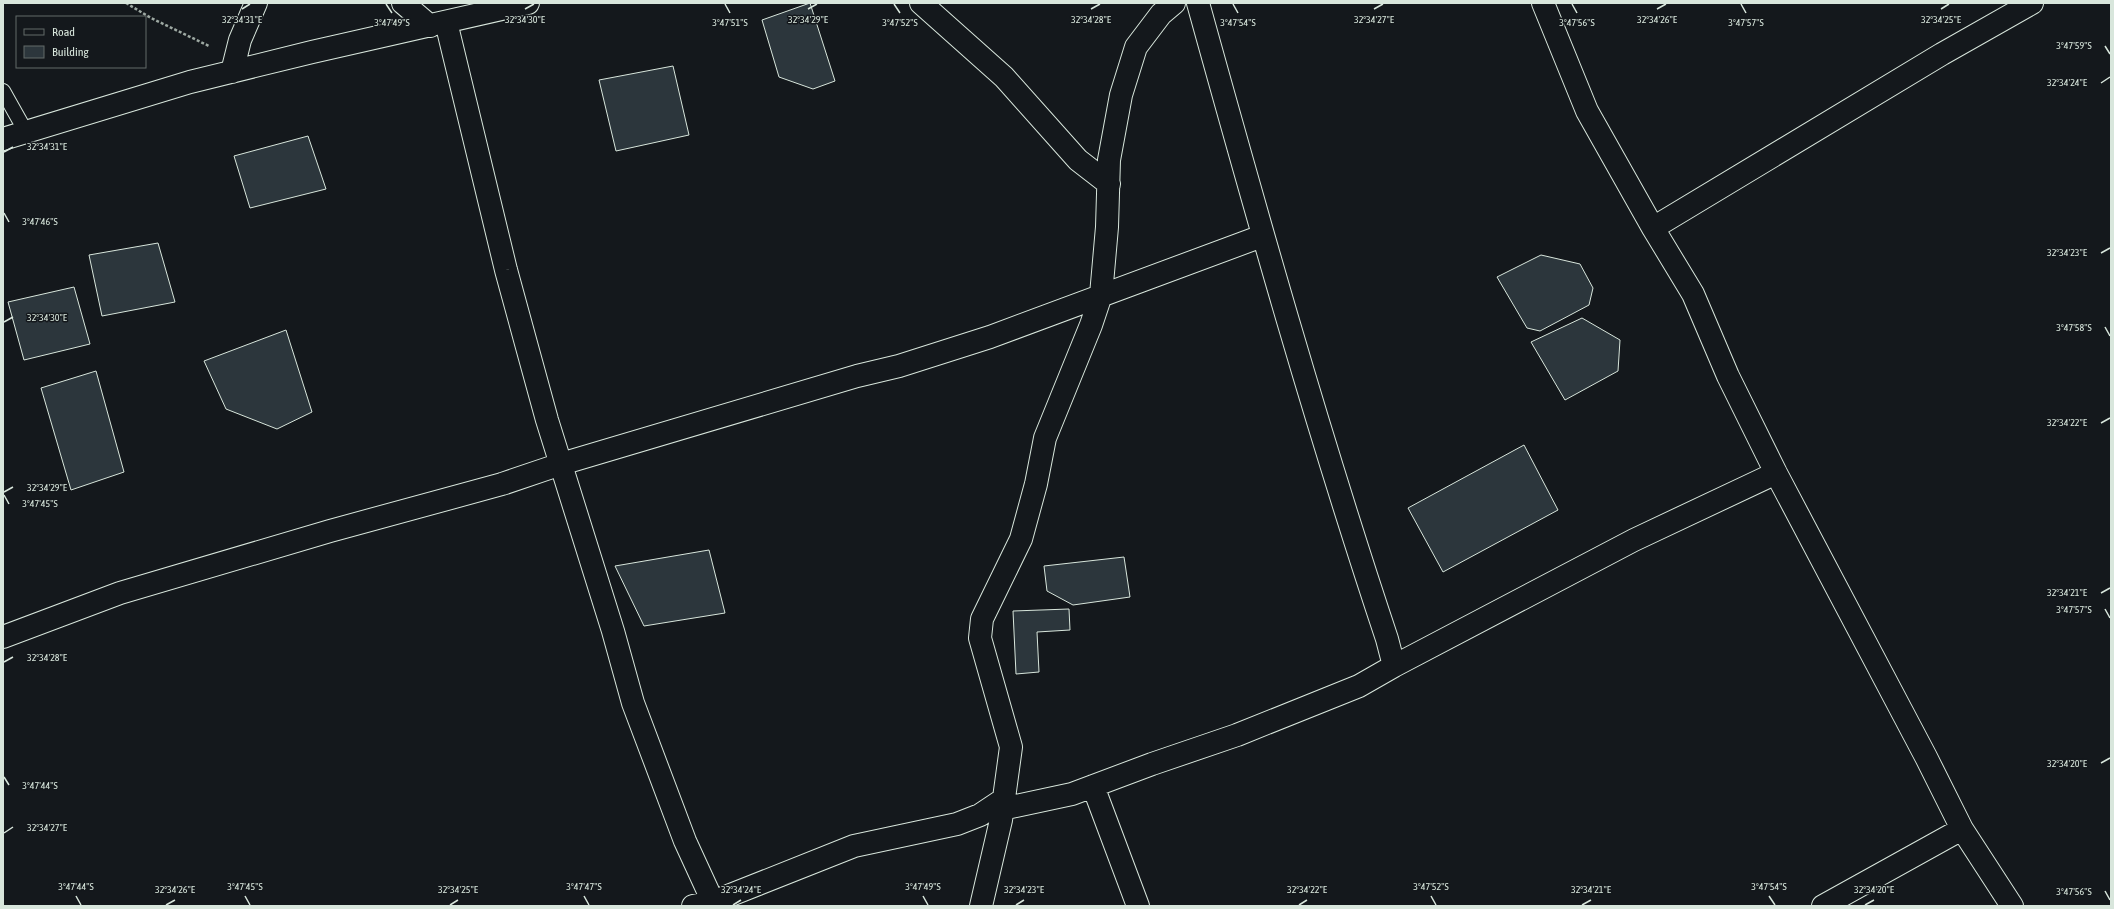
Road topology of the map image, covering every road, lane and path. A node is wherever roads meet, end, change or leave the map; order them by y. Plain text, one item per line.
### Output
1 (126, 3) edge
2 (256, 3) edge
3 (403, 3) edge
4 (528, 3) edge
5 (921, 3) edge
6 (1174, 3) edge
7 (1198, 3) edge
8 (1544, 3) edge
9 (2032, 3) edge
10 (438, 24) junction
11 (234, 63) junction
12 (3, 91) edge
13 (26, 132) junction
14 (3, 138) edge
15 (1109, 184) junction
16 (1653, 228) junction
17 (1262, 236) junction
18 (1101, 295) junction
19 (561, 464) junction
20 (1776, 473) junction
21 (3, 637) edge
22 (1394, 666) junction
23 (1093, 786) junction
24 (1003, 804) junction
25 (1962, 829) junction
26 (703, 904) edge
27 (981, 906) edge
28 (1138, 906) edge
29 (1823, 906) edge
30 (2012, 906) edge

1 - 11 path
2 - 11 street
3 - 10 street
4 - 10 street
5 - 15 street
6 - 15 street
7 - 17 street
8 - 16 street
9 - 16 street
10 - 11 street
10 - 19 street
11 - 13 street
12 - 13 lane
13 - 14 street
15 - 18 street
16 - 20 street
17 - 18 street
17 - 22 street
18 - 19 street
18 - 24 street
19 - 21 street
19 - 26 street
20 - 22 street
20 - 25 street
22 - 23 street
23 - 24 street
23 - 28 street
24 - 26 street
24 - 27 street
25 - 29 street
25 - 30 street

